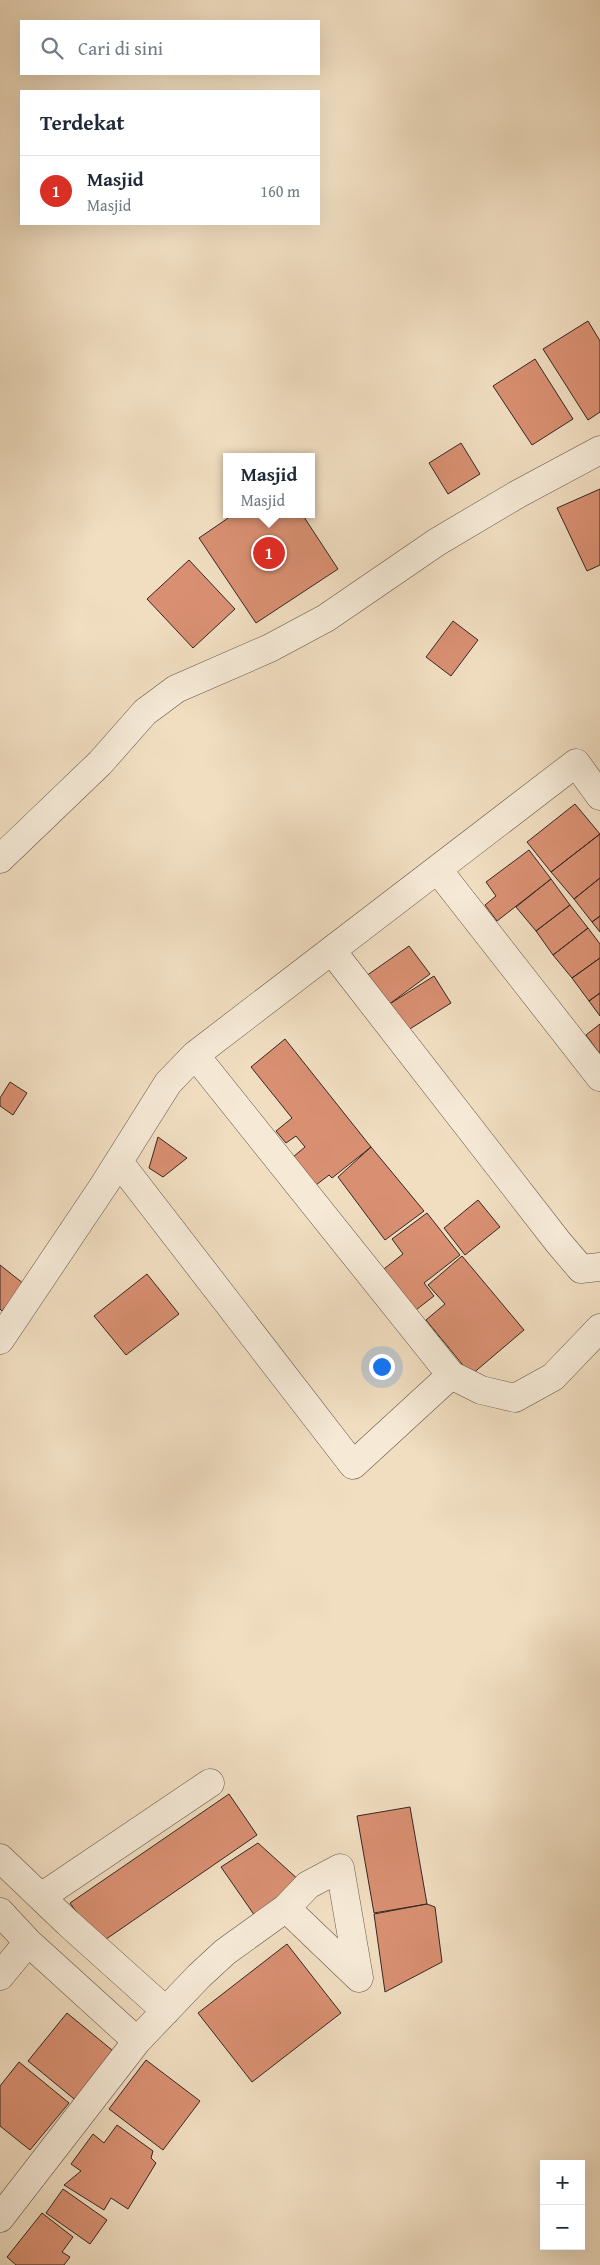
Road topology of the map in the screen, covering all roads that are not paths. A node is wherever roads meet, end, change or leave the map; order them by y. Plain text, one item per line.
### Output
1 (600, 450) edge
2 (600, 796) edge
3 (0, 858) edge
4 (438, 870) junction
5 (332, 951) junction
6 (195, 1055) junction
7 (600, 1076) edge
8 (119, 1162) junction
9 (600, 1267) edge
10 (600, 1328) edge
11 (0, 1340) edge
12 (451, 1375) junction
13 (210, 1783) dead end
14 (0, 1858) edge
15 (41, 1897) junction
16 (286, 1908) dead end
17 (0, 1912) edge
18 (28, 1942) junction
19 (0, 1976) edge
20 (166, 2011) junction
21 (137, 2041) junction
22 (0, 2218) edge

1 - 3 street
2 - 4 street
4 - 5 street
4 - 7 street
5 - 6 street
5 - 9 street
6 - 8 street
6 - 12 street
8 - 11 street
8 - 12 street
10 - 12 street
13 - 15 street
14 - 15 street
15 - 20 street
16 - 20 street
17 - 18 street
18 - 19 street
18 - 21 street
20 - 21 street
21 - 22 street

